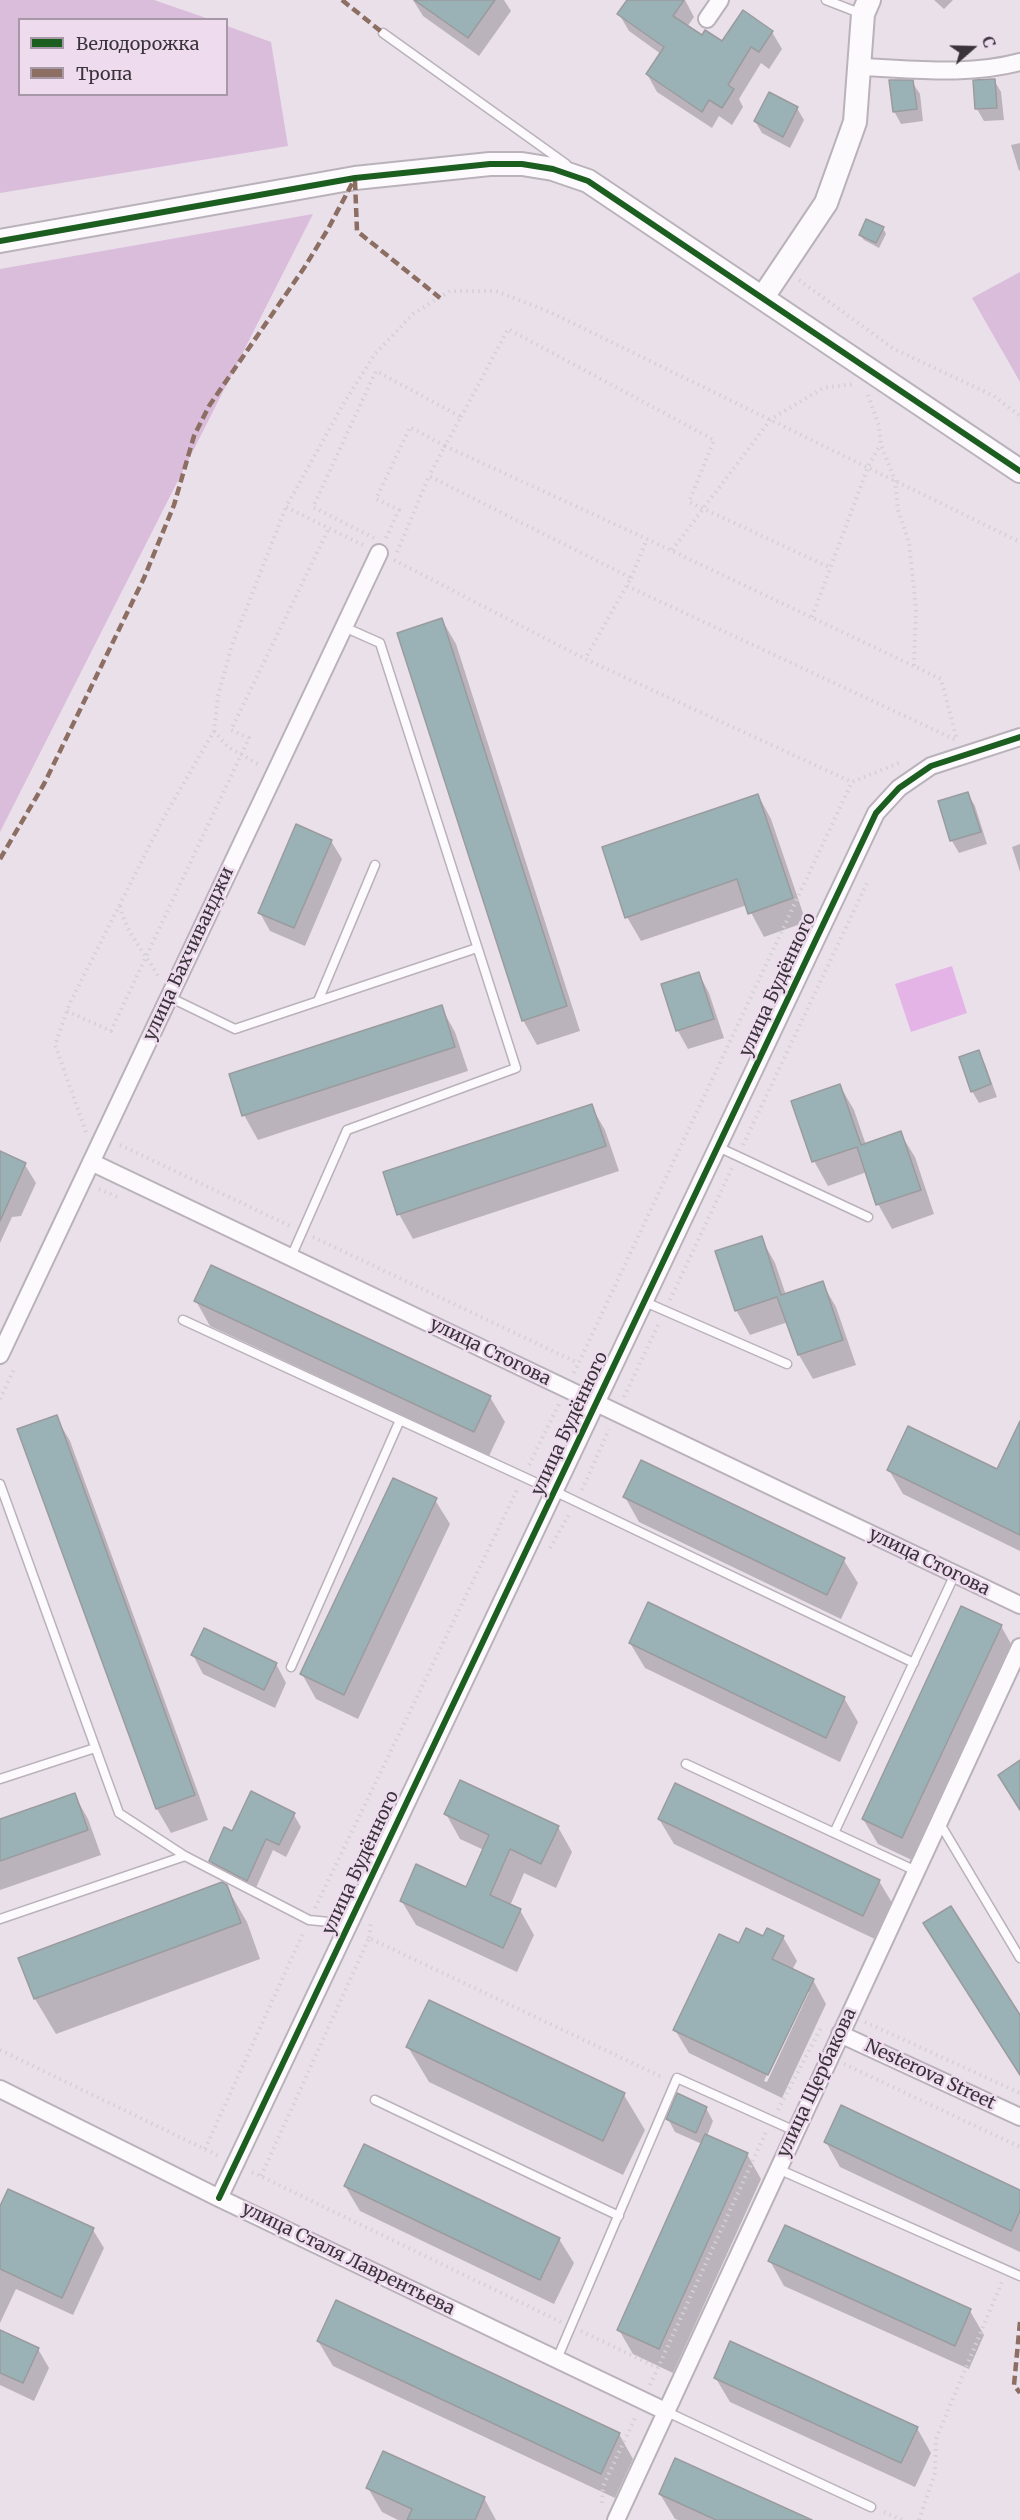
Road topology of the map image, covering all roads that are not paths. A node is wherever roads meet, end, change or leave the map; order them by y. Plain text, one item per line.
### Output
1 (720, 0) edge
2 (826, 0) edge
3 (866, 7) edge
4 (707, 19) dead end
5 (383, 33) dead end
6 (1020, 62) edge
7 (861, 67) junction
8 (588, 180) junction
9 (0, 241) edge
10 (763, 297) junction
11 (1020, 471) edge
12 (386, 556) road end
13 (344, 627) junction
14 (1020, 736) edge
15 (375, 865) dead end
16 (477, 948) junction
17 (169, 997) junction
18 (318, 1001) junction
19 (718, 1147) junction
20 (92, 1158) junction
21 (868, 1217) dead end
22 (291, 1257) junction
23 (645, 1302) junction
24 (183, 1320) dead end
25 (0, 1355) edge
26 (787, 1364) dead end
27 (596, 1403) junction
28 (400, 1420) junction
29 (0, 1484) edge
30 (554, 1491) junction
31 (955, 1574) junction
32 (1020, 1605) edge
33 (1018, 1659) edge
34 (914, 1663) junction
35 (291, 1667) dead end
36 (95, 1748) junction
37 (686, 1764) dead end
38 (0, 1779) edge
39 (939, 1822) junction
40 (834, 1833) junction
41 (185, 1856) junction
42 (916, 1871) junction
43 (0, 1919) edge
44 (349, 1924) junction
45 (1020, 1958) edge
46 (840, 2034) junction
47 (0, 2089) edge
48 (375, 2100) dead end
49 (1020, 2117) edge
50 (795, 2131) junction
51 (778, 2169) junction
52 (219, 2198) junction
53 (619, 2216) junction
54 (1020, 2276) edge
55 (557, 2359) junction
56 (665, 2411) junction
57 (871, 2507) road end
58 (616, 2520) edge

1 - 4 street
2 - 3 lane
3 - 7 street
5 - 8 lane
6 - 7 street
7 - 10 street
8 - 9 street
8 - 10 street
10 - 11 street
12 - 13 street, улица Бахчиванджи
13 - 16 lane
13 - 17 street, улица Бахчиванджи
14 - 19 street, улица Будённого
15 - 18 lane
16 - 18 lane
16 - 22 lane
17 - 18 lane
17 - 20 street, улица Бахчиванджи
19 - 21 lane
19 - 23 street, улица Будённого
20 - 22 street, улица Стогова
20 - 25 street, улица Бахчиванджи
22 - 27 street, улица Стогова
23 - 26 lane
23 - 27 street, улица Будённого
24 - 28 lane
27 - 30 street, улица Будённого
27 - 31 street, улица Стогова
28 - 30 lane
28 - 35 lane
29 - 36 lane
30 - 34 lane
30 - 44 street, улица Будённого
31 - 32 street, улица Стогова
31 - 34 lane
33 - 39 street, улица Щербакова
34 - 40 lane
36 - 38 lane
36 - 41 lane
37 - 40 lane
39 - 42 street, улица Щербакова
39 - 45 lane
40 - 42 lane
41 - 43 lane
41 - 44 lane
42 - 46 street, улица Щербакова
44 - 52 street, улица Будённого
46 - 49 street, Nesterova Street
46 - 50 street, улица Щербакова
47 - 52 street, улица Сталя Лаврентьева
48 - 53 lane
50 - 51 street, улица Щербакова
50 - 53 lane
51 - 54 lane
51 - 56 street, улица Щербакова
52 - 55 street, улица Сталя Лаврентьева
53 - 55 lane
55 - 56 street, улица Сталя Лаврентьева
56 - 57 lane
56 - 58 street, улица Щербакова

